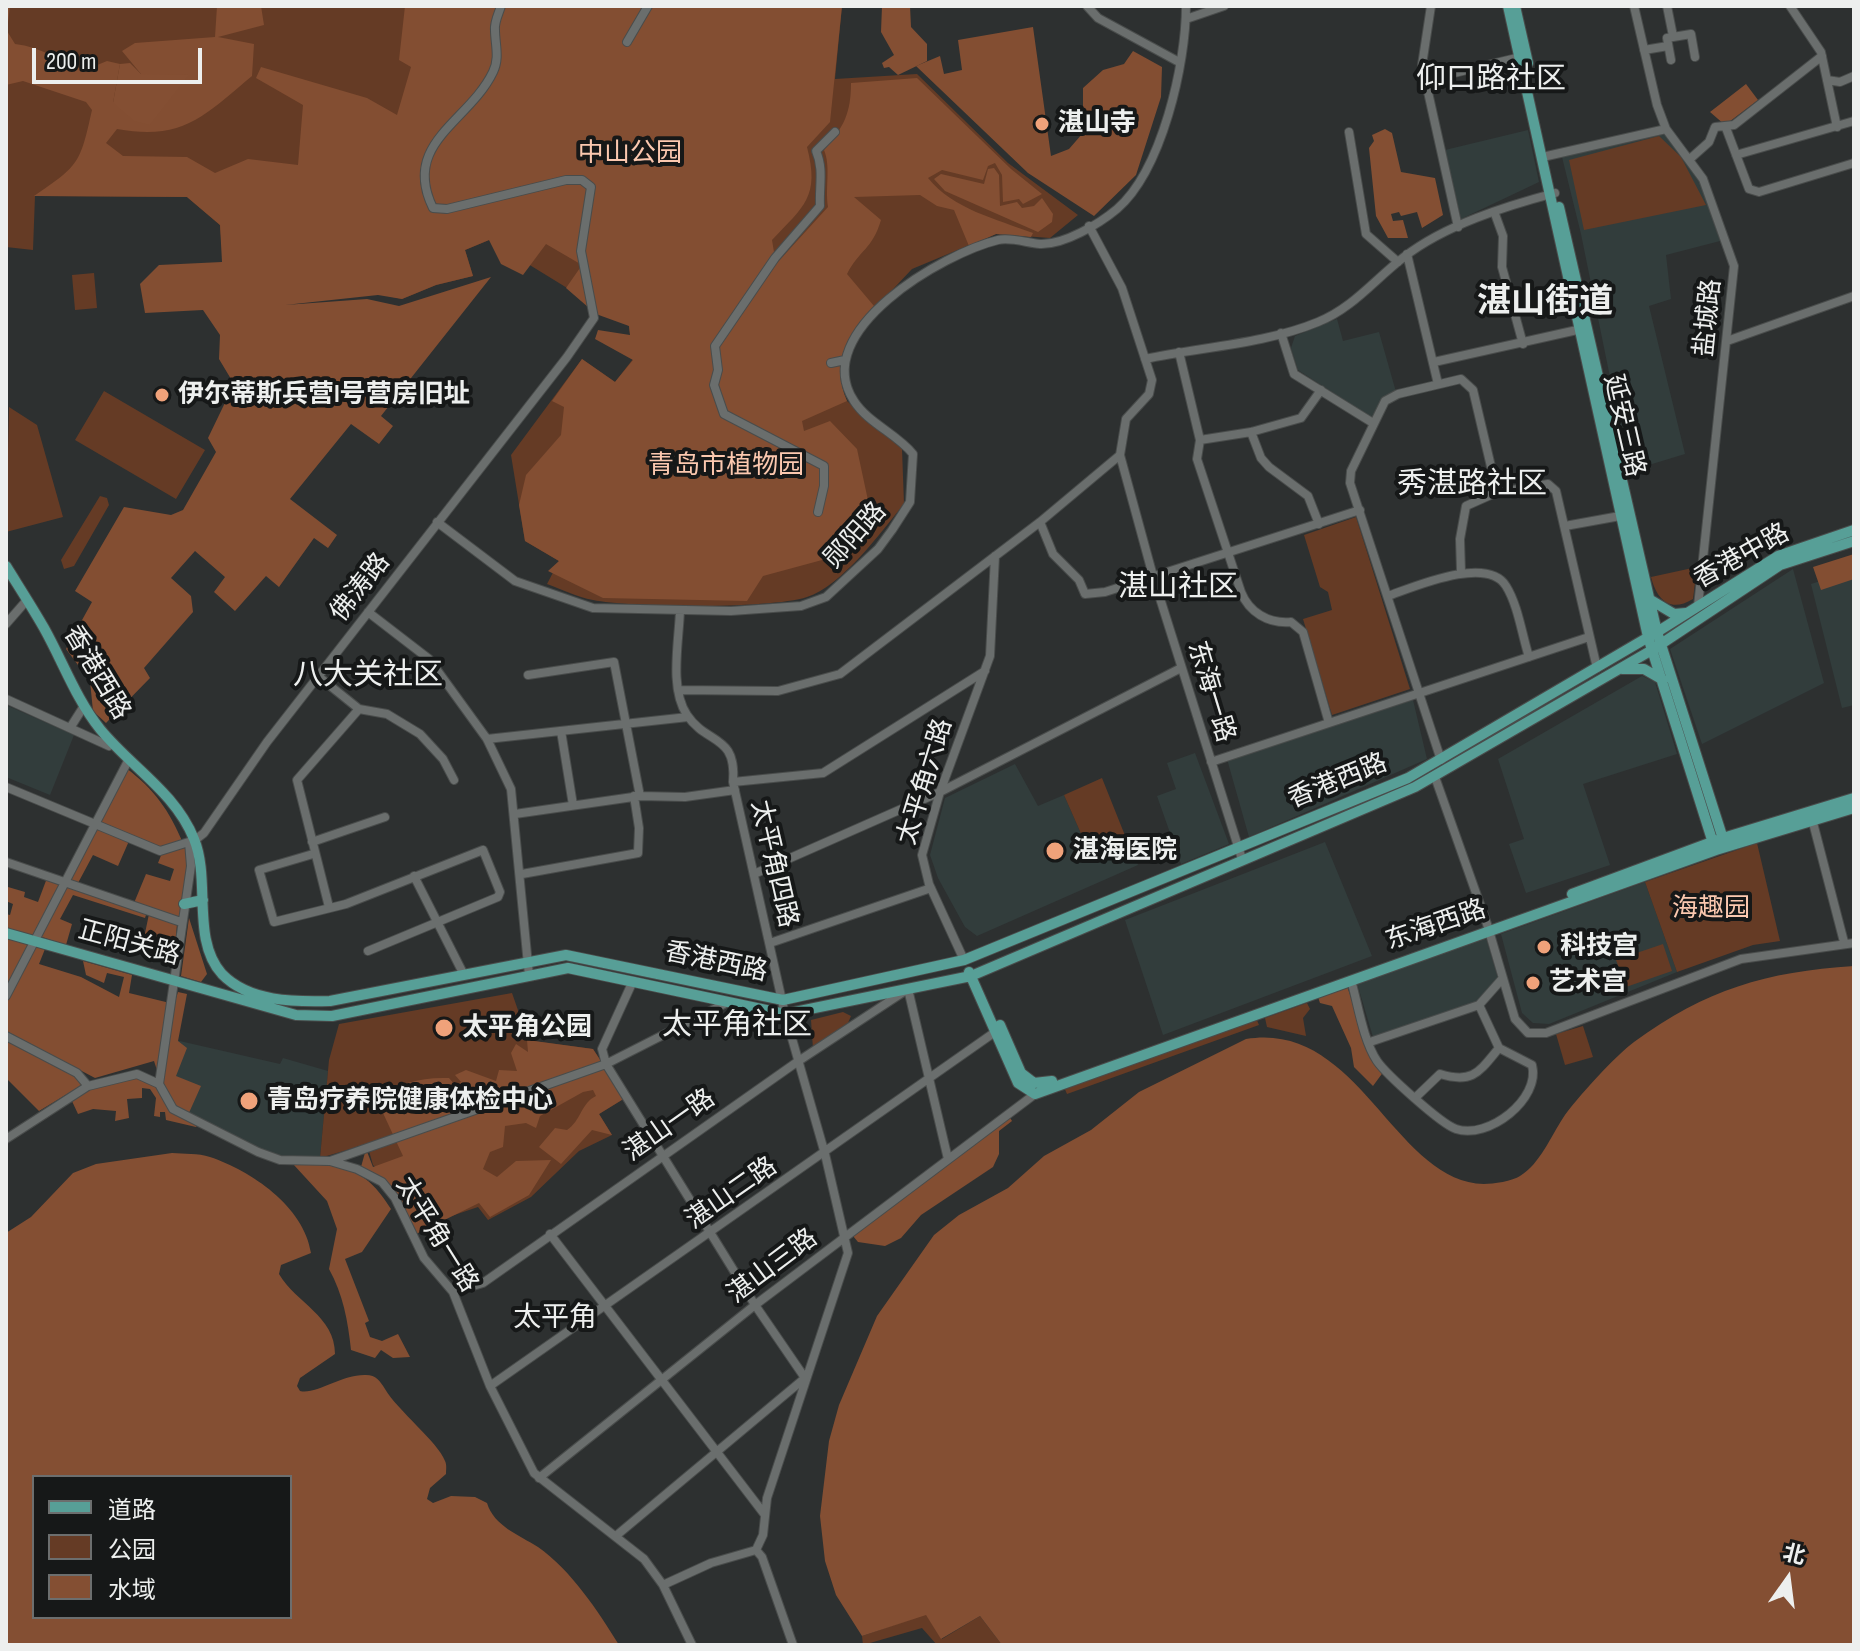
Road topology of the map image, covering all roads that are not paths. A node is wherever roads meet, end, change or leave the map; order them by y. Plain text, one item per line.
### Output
1 (501, 6) edge
2 (648, 6) edge
3 (1087, 6) edge
4 (1186, 6) edge
5 (1224, 6) edge
6 (1431, 6) edge
7 (1508, 6) edge
8 (1515, 6) edge
9 (1634, 6) edge
10 (1667, 6) edge
11 (1790, 6) edge
12 (1186, 19) junction
13 (1184, 35) junction
14 (1673, 36) junction
15 (627, 42) dead end
16 (1668, 46) junction
17 (1644, 50) junction
18 (1160, 53) junction
19 (1822, 56) junction
20 (1523, 57) junction
21 (1695, 57) dead end
22 (1671, 60) dead end
23 (1179, 62) junction
24 (1854, 76) edge
25 (1425, 80) junction
26 (1827, 80) junction
27 (1854, 121) edge
28 (1837, 127) junction
29 (1726, 128) junction
30 (1666, 129) junction
31 (835, 132) dead end
32 (1349, 132) dead end
33 (1736, 155) junction
34 (1547, 156) junction
35 (1691, 158) junction
36 (1854, 163) edge
37 (1552, 194) junction
38 (1495, 214) junction
39 (1089, 226) junction
40 (1458, 227) junction
41 (1407, 254) junction
42 (1398, 262) junction
43 (1854, 296) edge
44 (1582, 329) junction
45 (1281, 333) junction
46 (1727, 341) junction
47 (1523, 344) junction
48 (1179, 352) junction
49 (1145, 359) junction
50 (845, 360) junction
51 (1434, 362) junction
52 (831, 363) dead end
53 (1435, 385) junction
54 (1321, 390) junction
55 (1373, 423) junction
56 (1251, 432) junction
57 (1200, 440) junction
58 (1120, 455) junction
59 (1497, 492) junction
60 (1360, 510) junction
61 (818, 512) dead end
62 (1620, 516) junction
63 (437, 522) junction
64 (1040, 522) junction
65 (1319, 524) junction
66 (1565, 526) junction
67 (1854, 530) edge
68 (1854, 541) edge
69 (1230, 552) junction
70 (995, 556) junction
71 (6, 566) edge
72 (1461, 572) junction
73 (1153, 576) junction
74 (1388, 596) junction
75 (1649, 599) junction
76 (27, 600) junction
77 (680, 610) junction
78 (1693, 610) junction
79 (368, 612) junction
80 (6, 624) edge
81 (1652, 635) junction
82 (1589, 637) junction
83 (1656, 647) junction
84 (1528, 652) junction
85 (1181, 668) junction
86 (1597, 668) junction
87 (1620, 669) junction
88 (985, 671) junction
89 (528, 675) dead end
90 (318, 676) junction
91 (1663, 680) junction
92 (678, 690) junction
93 (1420, 693) junction
94 (6, 699) edge
95 (84, 706) junction
96 (359, 709) junction
97 (688, 717) junction
98 (627, 723) junction
99 (1329, 723) junction
100 (70, 728) junction
101 (561, 731) junction
102 (487, 739) junction
103 (109, 746) dead end
104 (129, 759) junction
105 (1441, 760) junction
106 (1211, 762) junction
107 (1435, 777) junction
108 (454, 780) dead end
109 (734, 786) junction
110 (6, 787) edge
111 (940, 792) junction
112 (637, 796) junction
113 (1854, 798) edge
114 (573, 805) junction
115 (1854, 808) edge
116 (515, 814) junction
117 (1811, 815) junction
118 (385, 817) dead end
119 (95, 823) junction
120 (192, 841) junction
121 (312, 842) junction
122 (1719, 844) junction
123 (1237, 847) junction
124 (313, 854) junction
125 (1242, 859) junction
126 (6, 862) edge
127 (522, 874) junction
128 (754, 874) junction
129 (414, 876) junction
130 (64, 881) junction
131 (931, 888) junction
132 (203, 900) junction
133 (184, 904) junction
134 (329, 907) junction
135 (181, 922) junction
136 (439, 923) junction
137 (1488, 928) junction
138 (6, 933) edge
139 (34, 940) junction
140 (770, 943) junction
141 (1849, 943) edge
142 (368, 951) dead end
143 (968, 958) junction
144 (527, 963) junction
145 (464, 975) junction
146 (529, 975) junction
147 (974, 975) junction
148 (176, 979) junction
149 (1502, 979) junction
150 (1351, 980) junction
151 (633, 981) junction
152 (908, 989) junction
153 (6, 996) edge
154 (240, 999) joint
155 (783, 1000) junction
156 (728, 1002) junction
157 (1479, 1005) junction
158 (785, 1014) junction
159 (995, 1032) junction
160 (6, 1036) edge
161 (1370, 1042) junction
162 (1499, 1048) junction
163 (797, 1062) junction
164 (606, 1064) junction
165 (929, 1079) junction
166 (159, 1084) junction
167 (88, 1086) junction
168 (1038, 1089) junction
169 (1416, 1097) junction
170 (6, 1139) edge
171 (362, 1148) junction
172 (825, 1154) junction
173 (663, 1155) junction
174 (948, 1159) junction
175 (330, 1161) junction
176 (357, 1169) junction
177 (550, 1234) junction
178 (710, 1234) junction
179 (845, 1237) junction
180 (453, 1292) junction
181 (755, 1305) junction
182 (604, 1307) junction
183 (805, 1378) junction
184 (660, 1380) junction
185 (490, 1386) junction
186 (715, 1454) junction
187 (539, 1478) junction
188 (765, 1515) junction
189 (617, 1535) junction
190 (756, 1550) junction
191 (663, 1585) junction
192 (692, 1645) edge
193 (793, 1645) edge

1 - 63 street, 佛涛路
2 - 15 street
3 - 18 street
4 - 12 street
5 - 12 street
6 - 25 street
7 - 20 main road, 延安三路
8 - 20 main road, 延安三路
9 - 17 street, 盐城路
10 - 14 street
11 - 19 street
12 - 13 street
13 - 18 street
13 - 23 street
14 - 16 street
14 - 21 street
16 - 17 street
16 - 22 street
17 - 30 street, 盐城路
18 - 23 street
19 - 26 street
19 - 29 street
20 - 25 street
20 - 34 main road, 延安三路
20 - 37 main road, 延安三路
23 - 39 street
24 - 26 street
25 - 40 street
26 - 28 street
27 - 28 street
28 - 33 street
29 - 33 street
29 - 35 street
30 - 34 street
30 - 35 street, 盐城路
31 - 61 street
32 - 42 street
33 - 36 street
34 - 37 main road, 延安三路
35 - 46 street, 盐城路
37 - 38 street
37 - 44 main road, 延安三路
38 - 40 street
38 - 47 street
39 - 49 street, 东海一路
39 - 50 street
40 - 41 street
41 - 42 street
41 - 51 street
42 - 45 street
43 - 46 street
44 - 47 street
44 - 62 main road, 延安三路
44 - 75 main road, 延安三路
45 - 48 street
45 - 54 street
46 - 78 street, 盐城路
47 - 51 street
48 - 49 street
48 - 57 street
49 - 58 street, 东海一路
50 - 52 street
50 - 77 street, 郧阳路
51 - 53 street
53 - 55 street
53 - 59 street
54 - 55 street
54 - 56 street
55 - 60 street
56 - 57 street
56 - 65 street
57 - 69 street
58 - 64 street
58 - 73 street, 东海一路
59 - 66 street
59 - 72 street
60 - 65 street
60 - 74 street
62 - 66 street
62 - 81 main road, 延安三路
63 - 77 street, 郧阳路
63 - 79 street, 佛涛路
64 - 70 street
64 - 73 street
65 - 69 street
66 - 82 street
67 - 78 main road, 香港中路
68 - 83 main road, 香港中路
69 - 73 street
69 - 99 street
70 - 88 street, 太平角六路
70 - 92 street
71 - 76 main road, 香港西路
72 - 74 street
72 - 84 street
73 - 85 street, 东海一路
74 - 93 street
75 - 78 main road
75 - 81 main road, 延安三路
76 - 80 street
76 - 95 main road, 香港西路
77 - 92 street
78 - 81 main road, 香港中路
79 - 90 street, 佛涛路
79 - 102 street
81 - 83 main road, 延安三路
81 - 86 main road, 香港西路
82 - 84 street
82 - 86 street
83 - 87 main road, 香港西路
83 - 91 main road, 延安三路
83 - 122 main road, 延安三路
84 - 93 street
85 - 106 street, 东海一路
85 - 111 street
86 - 105 main road, 香港西路
87 - 91 main road
87 - 107 main road, 香港西路
88 - 109 street
88 - 111 street, 太平角六路
89 - 98 street
90 - 96 street
90 - 120 street, 佛涛路
91 - 122 main road, 延安三路
92 - 97 street
93 - 99 street
93 - 105 street
94 - 100 street
95 - 100 street
95 - 104 main road, 香港西路
96 - 108 street
96 - 121 street
97 - 98 street
97 - 109 street, 太平角四路
98 - 101 street
98 - 112 street
99 - 106 street
100 - 103 street
101 - 102 street
101 - 114 street
102 - 116 street
104 - 119 street
104 - 120 main road, 香港西路
105 - 123 main road, 香港西路
106 - 123 street, 东海一路
107 - 125 main road, 香港西路
107 - 137 street
109 - 112 street
109 - 128 street, 太平角四路
110 - 119 street
111 - 128 street
111 - 131 street, 太平角六路
112 - 114 street
112 - 127 street
113 - 117 main road, 东海西路
114 - 116 street
115 - 117 main road, 东海西路
116 - 127 street
117 - 122 main road, 东海西路
117 - 141 street
118 - 121 street
119 - 120 street
119 - 130 street
120 - 132 main road, 香港西路
120 - 133 street
121 - 124 street
122 - 137 main road, 东海西路
123 - 125 street, 东海一路
123 - 143 main road, 香港西路
124 - 134 street
124 - 134 street
125 - 147 main road, 香港西路
126 - 130 street
127 - 144 street
128 - 140 street, 太平角四路
129 - 134 street
129 - 136 street
129 - 136 street
130 - 135 street
130 - 139 street
131 - 140 street
131 - 143 street, 太平角六路
132 - 133 main road
132 - 145 main road, 香港西路
133 - 135 street
135 - 148 street
136 - 142 street
136 - 145 street
137 - 149 street
137 - 150 main road, 东海西路
137 - 168 main road, 东海西路
138 - 139 main road, 正阳关路
139 - 148 main road, 正阳关路
139 - 153 street
140 - 155 street, 太平角四路
141 - 149 street
143 - 147 main road
143 - 155 main road, 香港西路
144 - 145 main road, 香港西路
144 - 146 street
144 - 155 main road, 香港西路
146 - 151 main road, 香港西路
146 - 154 main road, 香港西路
147 - 152 main road, 香港西路
147 - 159 main road
147 - 168 main road
148 - 154 main road, 正阳关路
148 - 166 street
149 - 157 street
150 - 161 street
150 - 168 main road, 东海西路
151 - 156 main road, 香港西路
151 - 164 street
152 - 158 main road, 香港西路
152 - 163 street, 湛山一路
152 - 165 street
155 - 158 street, 太平角四路
156 - 158 main road, 香港西路
156 - 164 street
157 - 161 street
157 - 162 street
158 - 163 street, 太平角四路
159 - 165 street, 湛山二路
159 - 168 main road
160 - 167 street
161 - 169 street
162 - 169 street
162 - 169 street
163 - 172 street, 太平角四路
163 - 173 street, 湛山一路
164 - 171 street
164 - 173 street
165 - 172 street, 湛山二路
165 - 174 street
166 - 167 street
166 - 175 street, 太平角一路
167 - 170 street
168 - 174 street, 湛山三路
171 - 175 street
171 - 176 street
172 - 178 street, 湛山二路
172 - 179 street, 太平角四路
173 - 177 street, 湛山一路
173 - 178 street
174 - 179 street, 湛山三路
175 - 176 street, 太平角一路
176 - 180 street, 太平角一路
177 - 180 street, 湛山一路
177 - 182 street
178 - 181 street
178 - 182 street, 湛山二路
179 - 181 street, 湛山三路
179 - 183 street
180 - 185 street, 太平角一路
181 - 183 street
181 - 184 street, 湛山三路
182 - 184 street
182 - 185 street, 湛山二路
183 - 186 street
183 - 188 street
184 - 186 street
184 - 187 street, 湛山三路
185 - 187 street, 太平角一路
186 - 188 street
186 - 189 street
187 - 189 street, 太平角一路
188 - 190 street
189 - 191 street, 太平角一路
190 - 191 street
190 - 193 street
191 - 192 street, 太平角一路

